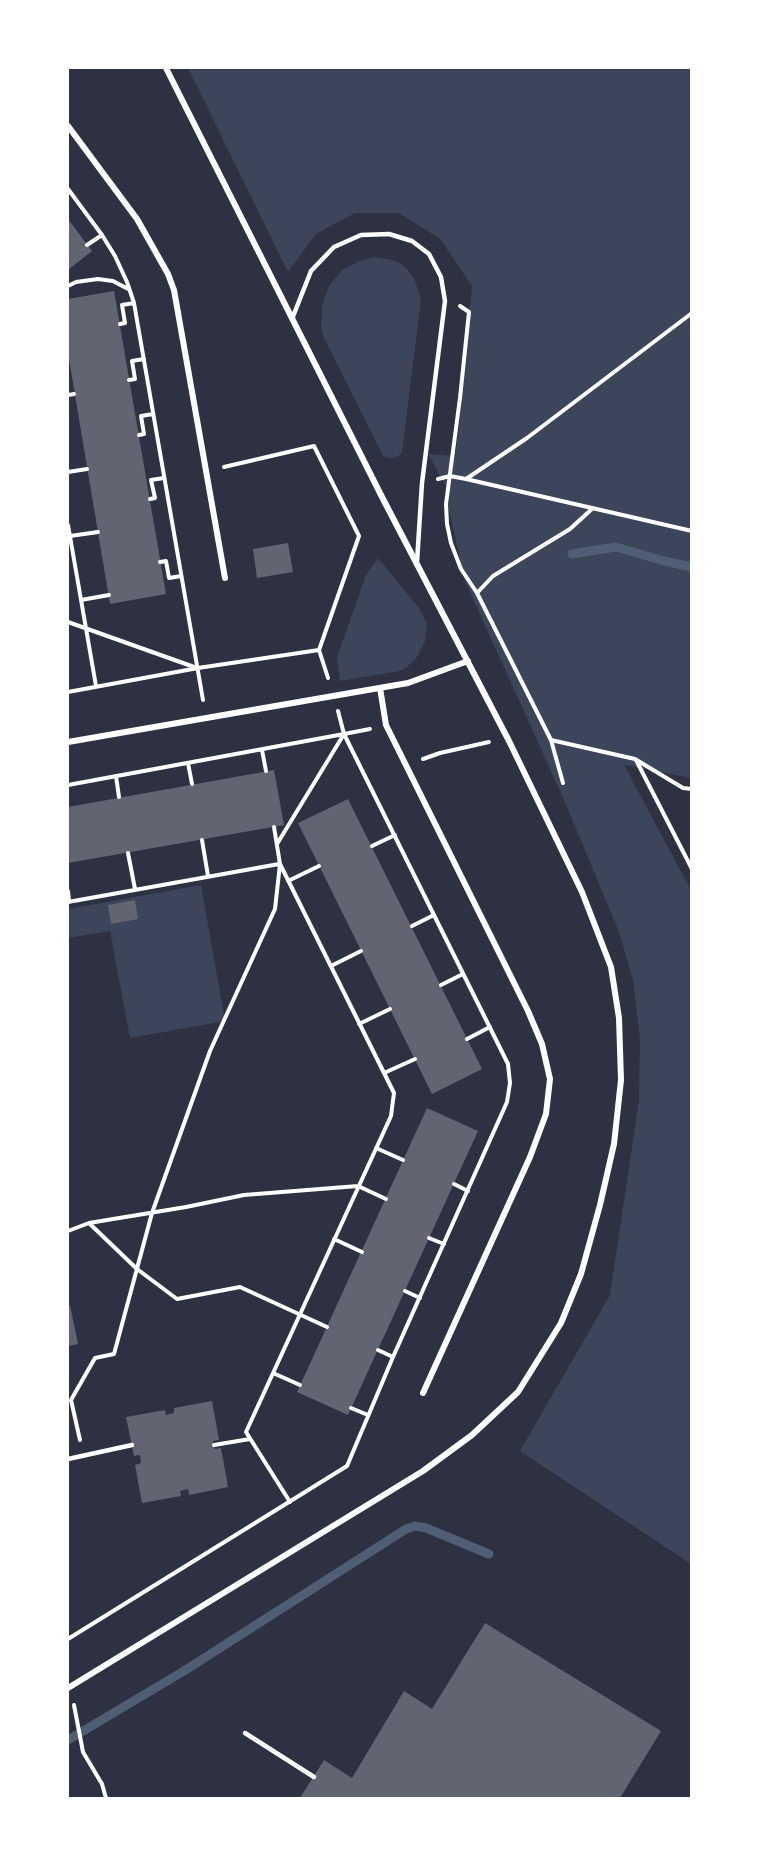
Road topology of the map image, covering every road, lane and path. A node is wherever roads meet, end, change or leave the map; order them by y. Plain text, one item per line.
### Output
1 (166, 68) edge
2 (68, 126) edge
3 (68, 189) edge
4 (102, 235) junction
5 (87, 245) dead end
6 (68, 286) edge
7 (130, 290) junction
8 (444, 295) junction
9 (134, 303) junction
10 (692, 313) edge
11 (292, 319) junction
12 (120, 324) dead end
13 (144, 358) junction
14 (129, 380) dead end
15 (74, 394) dead end
16 (68, 395) edge
17 (153, 414) junction
18 (139, 435) dead end
19 (87, 469) dead end
20 (206, 471) junction
21 (68, 472) edge
22 (450, 476) junction
23 (164, 478) junction
24 (466, 479) junction
25 (150, 499) dead end
26 (593, 508) junction
27 (68, 525) edge
28 (692, 531) edge
29 (98, 532) dead end
30 (70, 536) junction
31 (160, 562) dead end
32 (417, 565) junction
33 (181, 576) junction
34 (225, 579) dead end
35 (477, 593) junction
36 (109, 595) dead end
37 (81, 600) junction
38 (68, 622) edge
39 (86, 629) junction
40 (320, 650) junction
41 (468, 661) junction
42 (198, 668) junction
43 (96, 687) junction
44 (380, 688) junction
45 (68, 692) edge
46 (334, 696) junction
47 (205, 718) junction
48 (386, 725) junction
49 (345, 734) junction
50 (551, 740) junction
51 (68, 742) edge
52 (489, 742) dead end
53 (262, 750) junction
54 (440, 753) dead end
55 (635, 759) junction
56 (189, 763) junction
57 (266, 771) dead end
58 (116, 776) junction
59 (563, 783) dead end
60 (68, 784) edge
61 (192, 784) dead end
62 (692, 789) edge
63 (119, 797) dead end
64 (274, 827) dead end
65 (395, 835) junction
66 (202, 840) dead end
67 (277, 844) junction
68 (372, 846) dead end
69 (128, 853) dead end
70 (280, 864) junction
71 (319, 866) dead end
72 (692, 869) edge
73 (208, 876) junction
74 (288, 881) junction
75 (135, 889) junction
76 (68, 891) edge
77 (68, 902) edge
78 (434, 915) junction
79 (412, 926) dead end
80 (361, 951) dead end
81 (331, 966) junction
82 (463, 974) junction
83 (441, 985) dead end
84 (390, 1009) dead end
85 (359, 1024) junction
86 (490, 1027) junction
87 (467, 1039) dead end
88 (414, 1059) dead end
89 (384, 1073) junction
90 (376, 1148) junction
91 (403, 1161) dead end
92 (454, 1184) dead end
93 (358, 1186) junction
94 (468, 1191) junction
95 (386, 1199) dead end
96 (152, 1213) junction
97 (89, 1223) junction
98 (68, 1231) edge
99 (429, 1238) dead end
100 (334, 1239) junction
101 (444, 1244) junction
102 (362, 1252) dead end
103 (137, 1269) junction
104 (405, 1291) dead end
105 (420, 1298) junction
106 (300, 1314) junction
107 (327, 1327) dead end
108 (378, 1350) dead end
109 (393, 1357) junction
110 (273, 1373) junction
111 (300, 1385) dead end
112 (423, 1393) dead end
113 (351, 1408) dead end
114 (368, 1415) junction
115 (250, 1439) junction
116 (132, 1444) dead end
117 (214, 1445) dead end
118 (83, 1456) junction
119 (68, 1459) edge
120 (290, 1503) junction
121 (68, 1639) edge
122 (68, 1688) edge
123 (245, 1734) dead end
124 (314, 1777) dead end
125 (106, 1798) edge

1 - 11 street
2 - 20 street
3 - 4 path
4 - 5 path
4 - 7 path
6 - 7 path
7 - 9 path
8 - 11 lane
8 - 22 path
8 - 32 lane
9 - 12 path
9 - 13 path
10 - 24 path
11 - 32 street
13 - 14 path
13 - 17 path
15 - 16 path
17 - 18 path
17 - 23 path
19 - 21 path
20 - 34 street
20 - 40 path
22 - 24 path
22 - 35 path
23 - 25 path
23 - 33 path
24 - 26 path
26 - 28 path
26 - 35 path
27 - 30 path
29 - 30 path
30 - 37 path
31 - 33 path
32 - 41 street
33 - 42 path
35 - 50 path
36 - 37 path
37 - 39 path
38 - 39 path
39 - 42 path
39 - 43 path
40 - 42 path
40 - 46 path
41 - 44 street
41 - 122 street
42 - 43 path
42 - 47 path
43 - 45 path
44 - 46 street
44 - 48 street
46 - 47 street
46 - 49 path
47 - 51 street
48 - 49 path
48 - 112 street
49 - 53 path
49 - 65 path
49 - 67 path
50 - 55 path
50 - 59 path
52 - 54 path
53 - 56 path
53 - 57 path
55 - 62 path
55 - 72 path
56 - 58 path
56 - 61 path
58 - 60 path
58 - 63 path
64 - 67 path
65 - 68 path
65 - 78 path
66 - 73 path
67 - 70 path
69 - 75 path
70 - 73 path
70 - 74 path
70 - 96 path
71 - 74 path
73 - 75 path
74 - 81 path
75 - 77 path
76 - 77 path
78 - 79 path
78 - 82 path
80 - 81 path
81 - 85 path
82 - 83 path
82 - 86 path
84 - 85 path
85 - 89 path
86 - 87 path
86 - 94 path
88 - 89 path
89 - 90 path
90 - 91 path
90 - 93 path
92 - 94 path
93 - 95 path
93 - 96 path
93 - 100 path
94 - 101 path
96 - 97 path
96 - 103 path
97 - 98 path
97 - 103 path
99 - 101 path
100 - 102 path
100 - 106 path
101 - 105 path
103 - 106 path
103 - 118 path
104 - 105 path
105 - 109 path
106 - 107 path
106 - 110 path
108 - 109 path
109 - 114 path
110 - 111 path
110 - 115 path
113 - 114 path
114 - 120 path
115 - 117 path
115 - 120 path
116 - 118 lane
118 - 119 lane
120 - 121 path
122 - 125 path
123 - 124 lane

